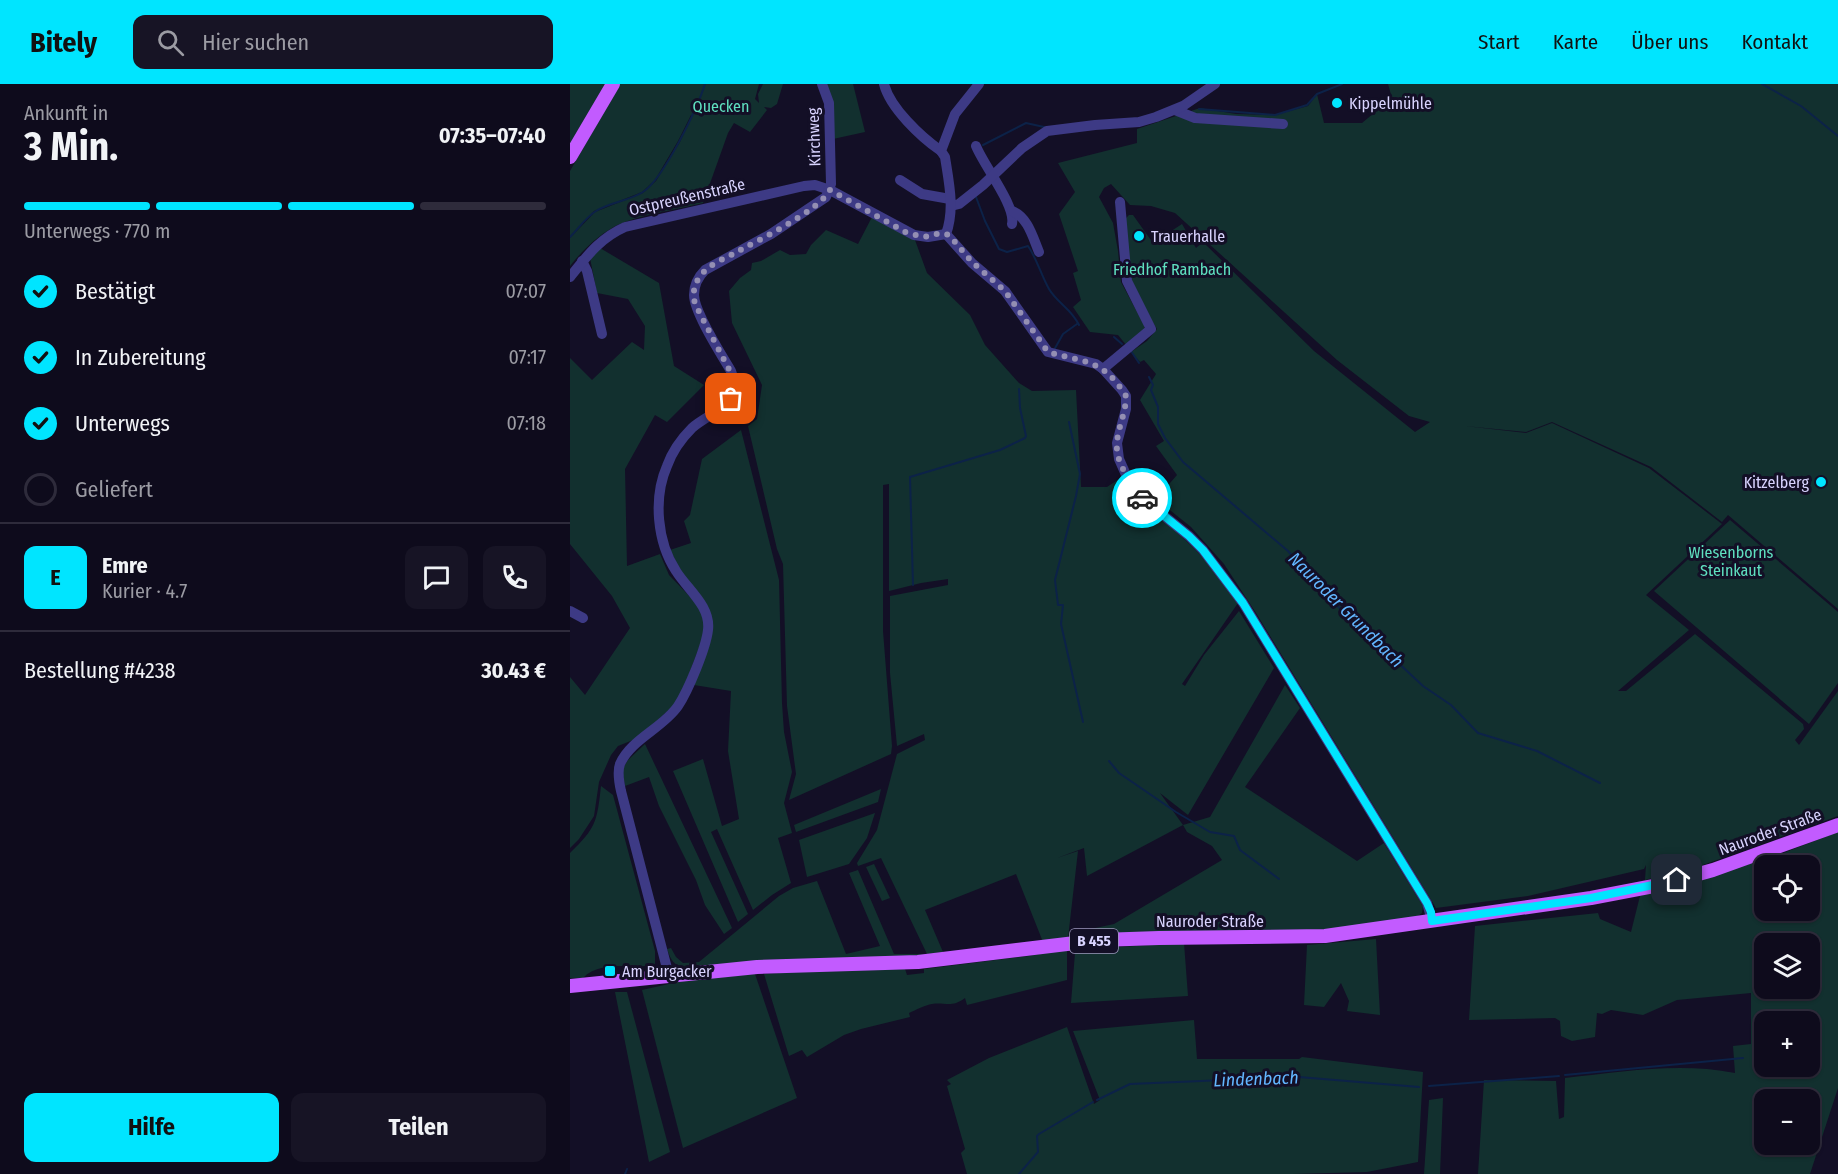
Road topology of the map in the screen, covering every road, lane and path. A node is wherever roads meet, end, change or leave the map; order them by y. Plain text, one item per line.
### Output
1 (613, 84) edge
2 (822, 84) edge
3 (884, 84) edge
4 (979, 84) edge
5 (1215, 84) edge
6 (1175, 110) junction
7 (1283, 124) dead end
8 (976, 146) dead end
9 (941, 151) junction
10 (570, 157) edge
11 (992, 177) junction
12 (900, 180) dead end
13 (830, 190) junction
14 (1120, 202) dead end
15 (951, 203) junction
16 (1012, 211) junction
17 (1012, 224) dead end
18 (946, 234) junction
19 (1039, 252) dead end
20 (582, 261) junction
21 (570, 277) edge
22 (602, 334) dead end
23 (1103, 369) junction
24 (570, 611) edge
25 (583, 618) dead end
26 (1838, 825) edge
27 (1432, 921) junction
28 (669, 976) junction
29 (570, 986) edge

1 - 10 main road
2 - 13 street, Kirchweg
3 - 9 street
4 - 9 street
5 - 6 street
6 - 7 street
6 - 11 street
8 - 11 street
9 - 15 street
11 - 15 street
11 - 16 street
12 - 15 street
13 - 18 street
13 - 20 street, Ostpreußenstraße
13 - 28 street
14 - 23 street
15 - 18 street
16 - 17 street
16 - 19 street
18 - 23 street
20 - 21 street, Ostpreußenstraße
20 - 22 street
23 - 27 street
24 - 25 street
26 - 27 main road, Nauroder Straße / B 455
27 - 28 main road, Nauroder Straße / B 455
28 - 29 main road, Nauroder Straße / B 455

